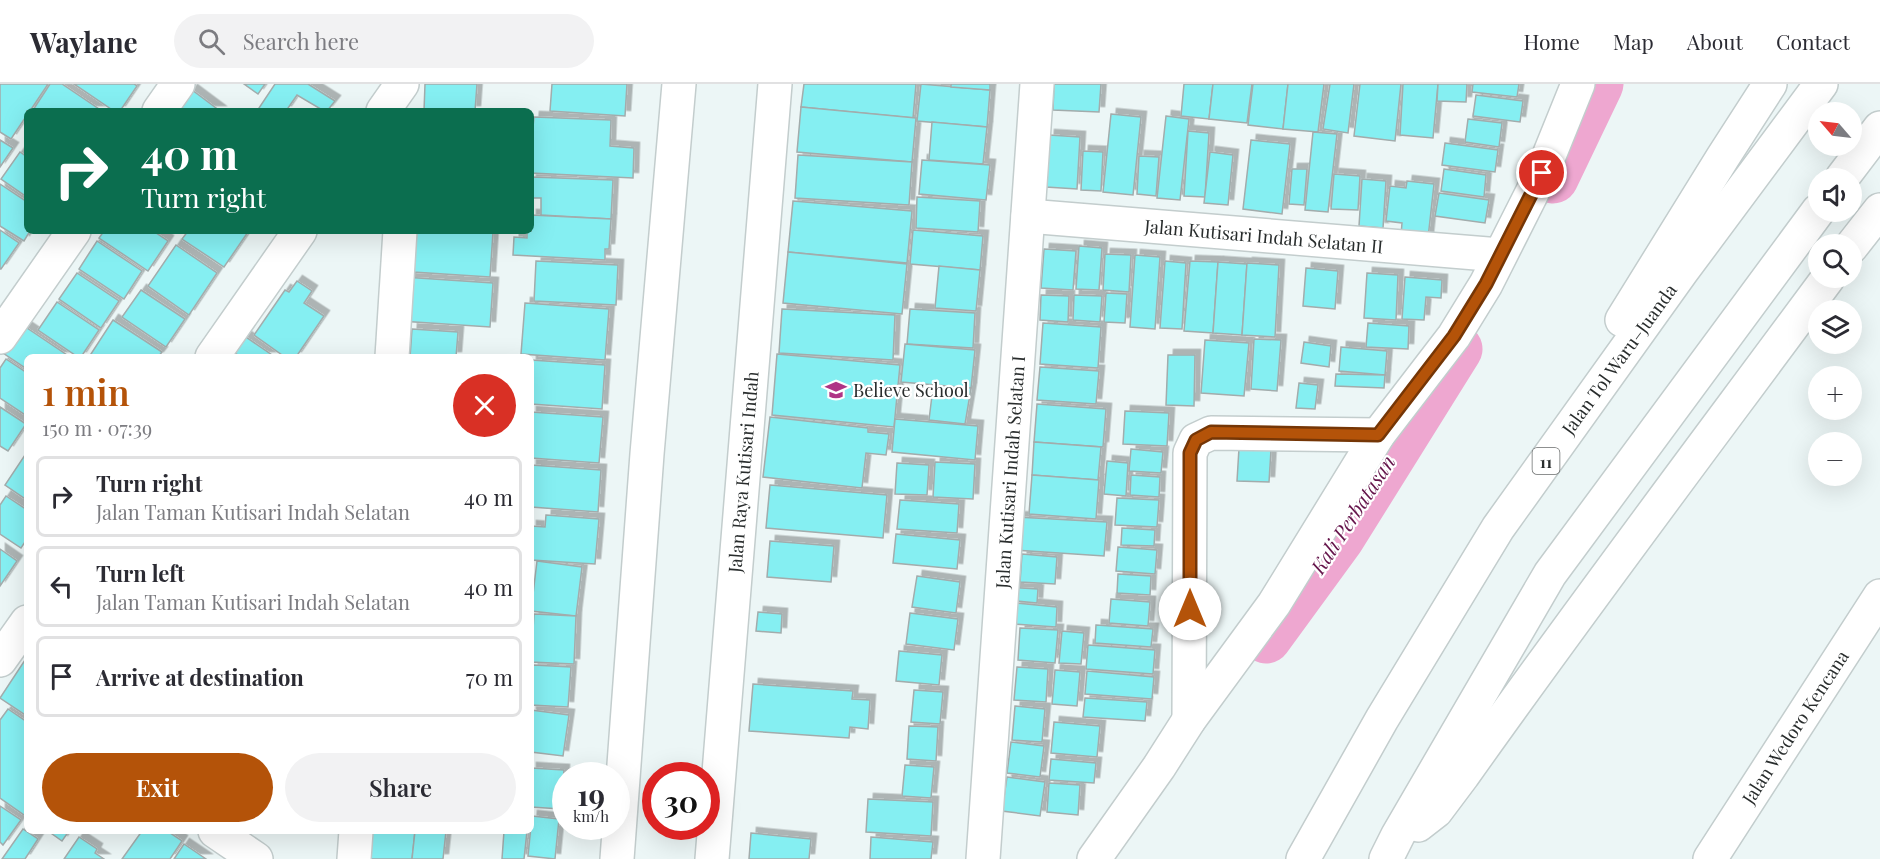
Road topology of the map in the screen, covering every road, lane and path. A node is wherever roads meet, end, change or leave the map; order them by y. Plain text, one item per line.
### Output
1 (178, 84) edge
2 (402, 84) edge
3 (411, 84) edge
4 (679, 84) edge
5 (775, 84) edge
6 (1037, 84) edge
7 (1578, 84) edge
8 (1770, 84) edge
9 (1821, 84) edge
10 (161, 108) edge
11 (385, 108) edge
12 (409, 108) edge
13 (1880, 128) edge
14 (1850, 168) edge
15 (1880, 210) edge
16 (1028, 216) junction
17 (1810, 222) edge
18 (72, 234) edge
19 (298, 234) edge
20 (400, 234) edge
21 (1861, 234) edge
22 (1500, 255) junction
23 (1821, 288) edge
24 (0, 337) edge
25 (214, 354) edge
26 (392, 354) edge
27 (1378, 435) junction
28 (1498, 528) junction
29 (1880, 596) edge
30 (24, 626) edge
31 (0, 660) edge
32 (1189, 720) junction
33 (219, 834) edge
34 (356, 834) edge
35 (1392, 847) edge
36 (256, 859) edge
37 (354, 859) edge
38 (617, 859) edge
39 (712, 859) edge
40 (983, 859) edge
41 (1094, 859) edge
42 (1303, 859) edge
43 (1710, 859) edge

1 - 10 main road
2 - 11 main road
3 - 12 main road
4 - 38 main road
5 - 39 main road, Jalan Raya Kutisari Indah
6 - 16 main road, Jalan Kutisari Indah Selatan I
7 - 22 main road
8 - 28 main road
9 - 28 main road, Jalan Tol Waru–Juanda / 11
13 - 14 main road
15 - 21 main road
16 - 22 main road, Jalan Kutisari Indah Selatan II
16 - 40 main road, Jalan Kutisari Indah Selatan I
17 - 35 main road
18 - 24 main road
19 - 25 main road
20 - 26 main road
22 - 27 main road
23 - 35 main road
27 - 32 main road
27 - 32 main road
28 - 42 main road, Jalan Tol Waru–Juanda / 11
29 - 43 main road, Jalan Wedoro Kencana
30 - 31 main road
32 - 41 main road
33 - 36 main road
34 - 37 main road

